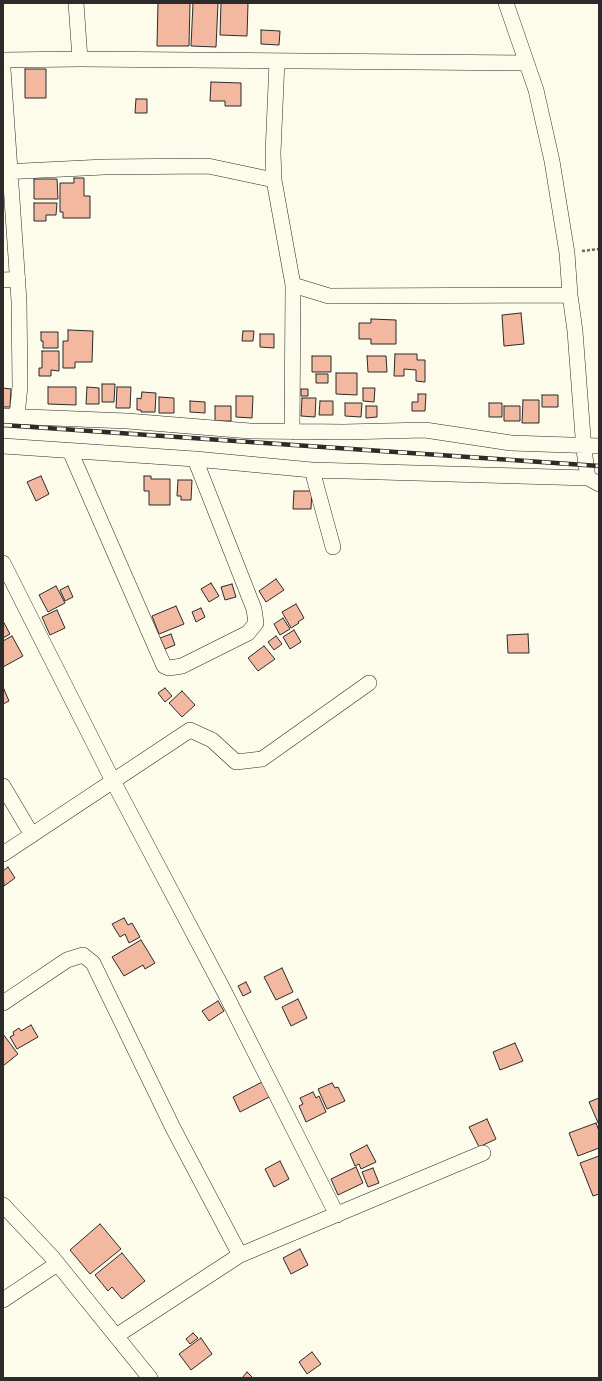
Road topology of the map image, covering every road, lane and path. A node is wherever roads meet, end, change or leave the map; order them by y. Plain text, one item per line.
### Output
1 (76, 3) edge
2 (506, 3) edge
3 (80, 59) junction
4 (3, 60) edge
5 (277, 61) junction
6 (526, 63) junction
7 (3, 69) edge
8 (6, 172) edge
9 (274, 180) junction
10 (10, 279) edge
11 (293, 285) junction
12 (570, 295) junction
13 (10, 416) edge
14 (292, 432) junction
15 (584, 445) junction
16 (3, 446) edge
17 (599, 446) edge
18 (70, 452) junction
19 (195, 459) junction
20 (312, 470) junction
21 (594, 481) edge
22 (333, 547) dead end
23 (3, 563) edge
24 (369, 683) dead end
25 (113, 781) junction
26 (3, 786) edge
27 (32, 835) junction
28 (3, 854) edge
29 (3, 1003) edge
30 (484, 1153) dead end
31 (3, 1205) edge
32 (337, 1216) junction
33 (240, 1255) junction
34 (57, 1264) junction
35 (3, 1300) edge
36 (116, 1336) junction
37 (150, 1378) edge

1 - 3 street
2 - 6 street
3 - 4 street
3 - 5 street
5 - 6 street
5 - 9 street
6 - 12 street
7 - 8 street
8 - 9 street
8 - 10 street
9 - 11 street
10 - 13 street
11 - 12 street
11 - 14 street
12 - 15 street
13 - 14 street
14 - 15 street
15 - 17 street
15 - 21 street
16 - 18 street
18 - 19 street
18 - 19 street
19 - 20 street
20 - 21 street
20 - 22 street
23 - 25 street
24 - 25 street
25 - 27 street
25 - 32 street
26 - 27 street
27 - 28 street
29 - 33 street
30 - 32 street
31 - 34 street
32 - 33 street
33 - 36 street
34 - 35 street
34 - 36 street
36 - 37 street

